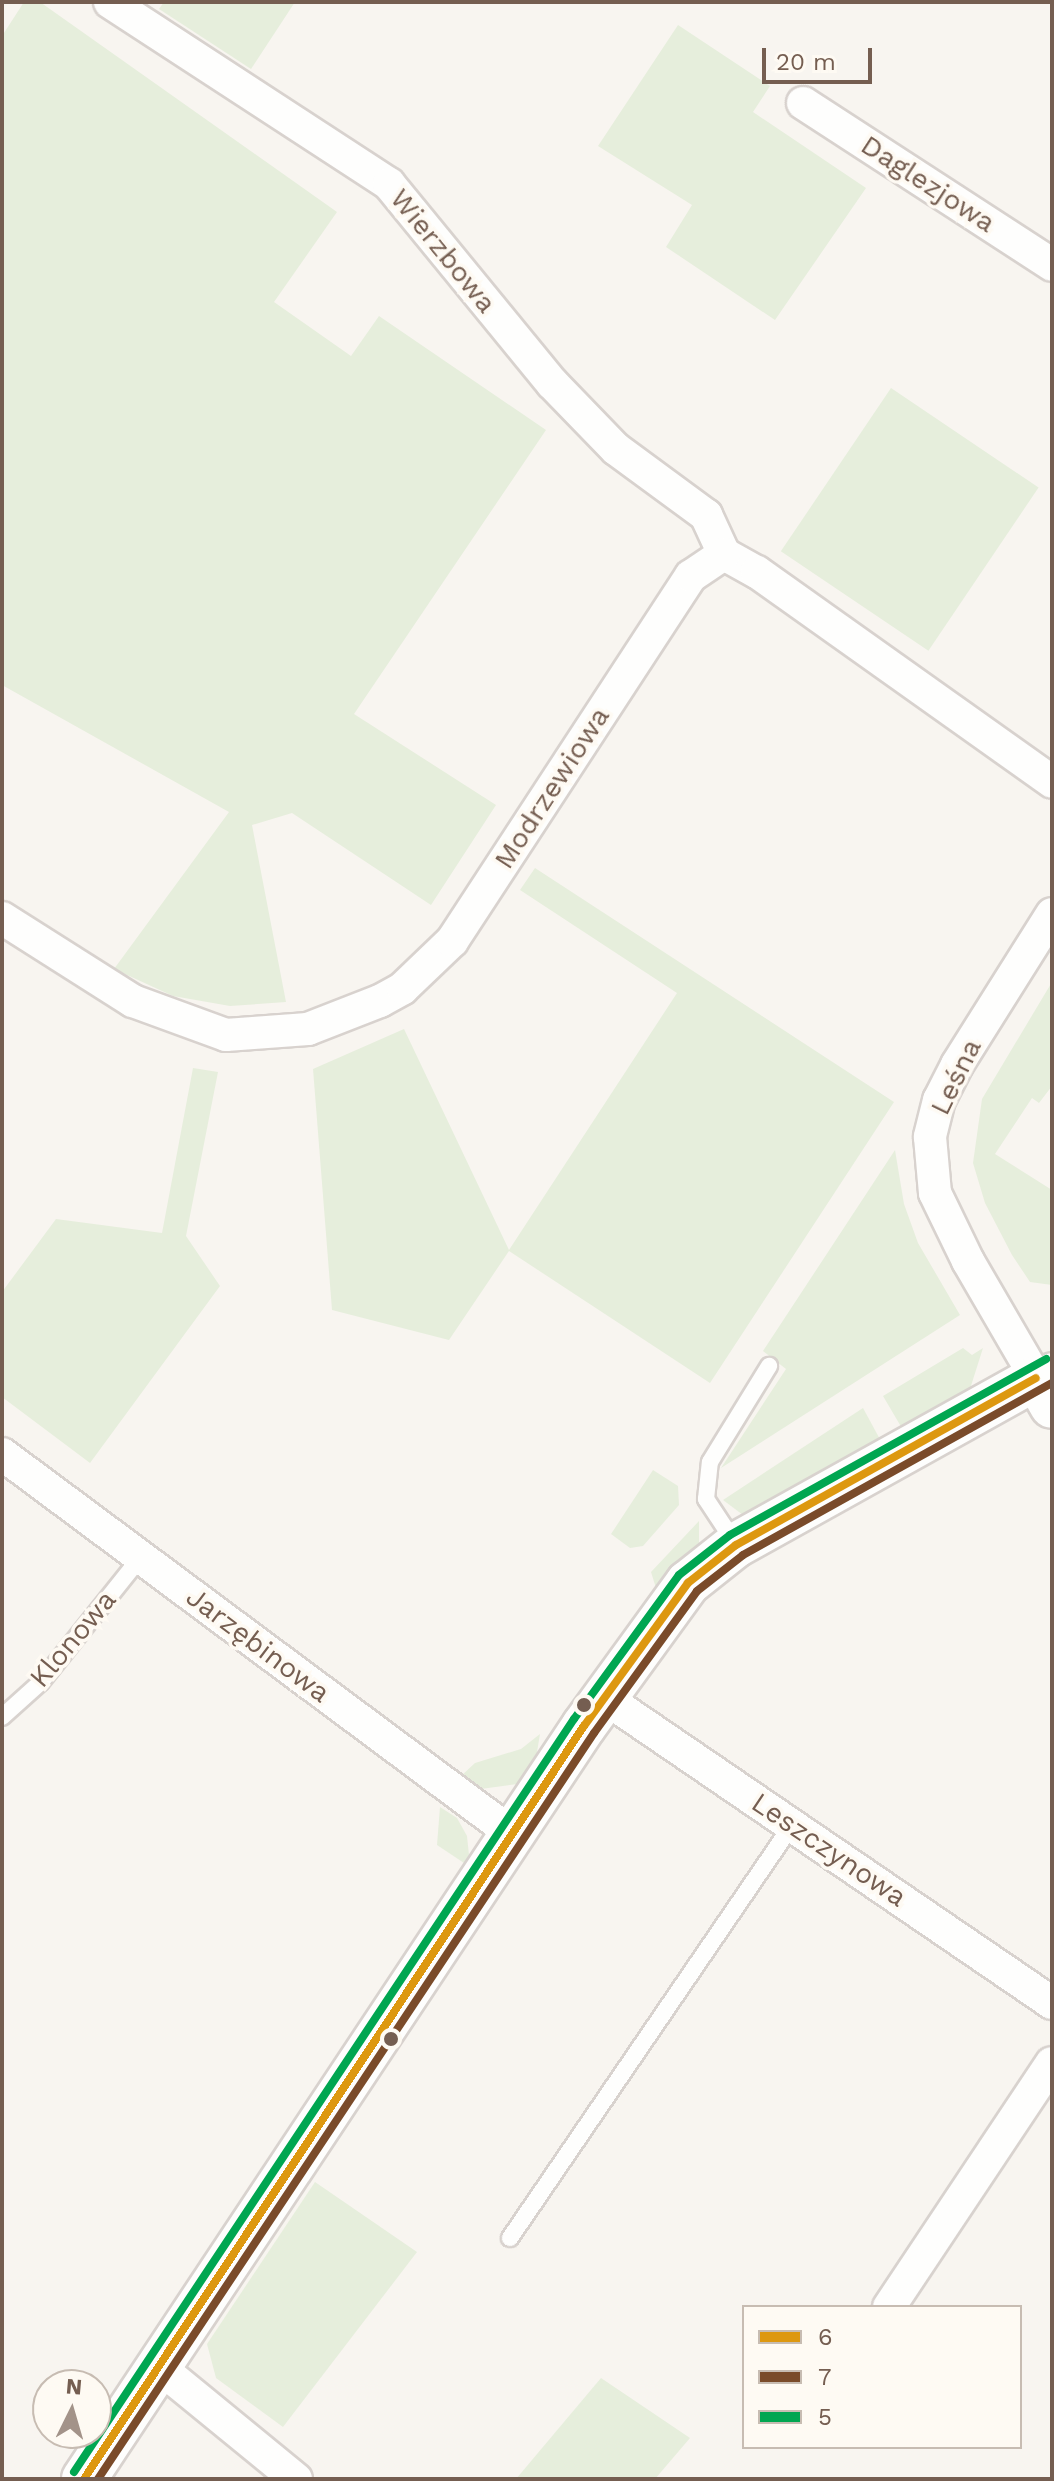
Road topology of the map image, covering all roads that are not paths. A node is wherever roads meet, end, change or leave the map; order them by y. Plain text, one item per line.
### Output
1 (110, 2) edge
2 (803, 103) dead end
3 (1052, 265) edge
4 (724, 554) junction
5 (1052, 782) edge
6 (1052, 914) edge
7 (2, 918) edge
8 (769, 1366) dead end
9 (1047, 1384) edge
10 (2, 1454) edge
11 (736, 1545) junction
12 (140, 1558) junction
13 (605, 1698) junction
14 (2, 1717) edge
15 (792, 1825) junction
16 (514, 1835) junction
17 (1052, 2003) edge
18 (1052, 2063) edge
19 (510, 2238) dead end
20 (890, 2305) edge
21 (159, 2367) junction
22 (84, 2479) edge
23 (296, 2479) edge

1 - 4 street, Wierzbowa
2 - 3 street, Daglezjowa
4 - 5 street
4 - 7 street, Modrzewiowa
6 - 9 street, Leśna
8 - 11 lane
9 - 11 street, Leśna
10 - 12 street, Jarzębinowa
11 - 13 street, Leśna
12 - 14 lane, Klonowa
12 - 16 street, Jarzębinowa
13 - 15 street, Leszczynowa
13 - 16 street, Leśna
15 - 17 street, Leszczynowa
15 - 19 lane
16 - 21 street, Leśna
18 - 20 street
21 - 22 street, Leśna
21 - 23 street

